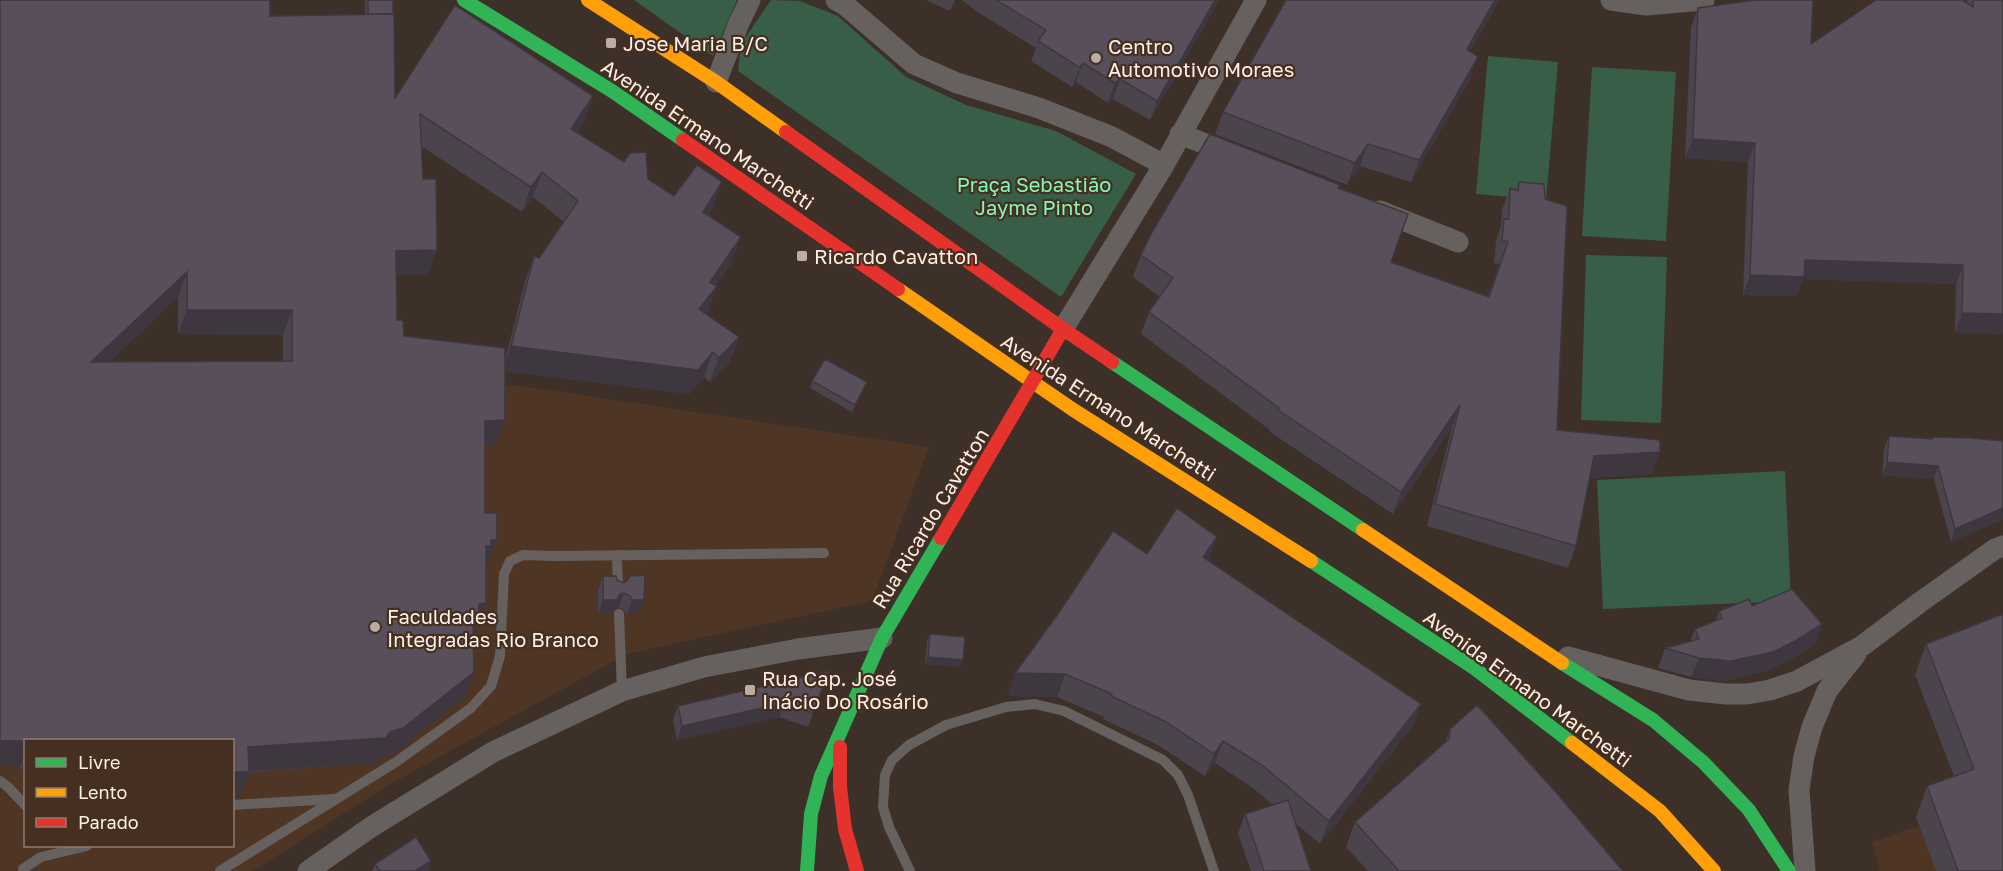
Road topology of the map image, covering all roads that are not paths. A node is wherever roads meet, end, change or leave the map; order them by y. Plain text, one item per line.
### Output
1 (464, 0) edge
2 (588, 0) edge
3 (750, 0) edge
4 (836, 0) edge
5 (1256, 0) edge
6 (1611, 0) edge
7 (1704, 0) edge
8 (716, 82) junction
9 (1180, 134) junction
10 (1245, 159) edge
11 (1164, 165) junction
12 (1361, 204) edge
13 (1458, 242) dead end
14 (1063, 329) junction
15 (1031, 381) junction
16 (2003, 546) edge
17 (824, 553) dead end
18 (617, 555) junction
19 (618, 589) edge
20 (619, 614) edge
21 (882, 638) junction
22 (1862, 646) junction
23 (1545, 652) junction
24 (622, 691) junction
25 (839, 732) junction
26 (0, 782) edge
27 (336, 799) junction
28 (24, 804) edge
29 (234, 805) edge
30 (78, 847) edge
31 (59, 849) edge
32 (23, 871) edge
33 (220, 871) edge
34 (308, 871) edge
35 (807, 871) edge
36 (857, 871) edge
37 (910, 871) edge
38 (1214, 871) edge
39 (1714, 871) edge
40 (1789, 871) edge
41 (1805, 871) edge

1 - 15 main road, Avenida Ermano Marchetti
2 - 8 main road, Avenida Ermano Marchetti
3 - 8 street
4 - 11 street
5 - 9 street
6 - 7 street
8 - 14 main road, Avenida Ermano Marchetti
9 - 10 street
9 - 11 street
11 - 14 street
12 - 13 street
14 - 15 main road, Rua Ricardo Cavatton
14 - 23 main road, Avenida Ermano Marchetti
15 - 21 main road, Rua Ricardo Cavatton
15 - 39 main road, Avenida Ermano Marchetti
16 - 22 street
17 - 18 lane
18 - 19 lane
18 - 27 lane
20 - 24 lane
21 - 24 street
21 - 25 main road, Rua Ricardo Cavatton
22 - 23 street
22 - 41 street
23 - 40 main road, Avenida Ermano Marchetti
24 - 34 street
25 - 35 main road, Rua Ricardo Cavatton
25 - 36 main road, Rua Ricardo Cavatton
26 - 28 lane
27 - 29 lane
27 - 33 lane
30 - 31 lane
31 - 32 lane
37 - 38 lane

